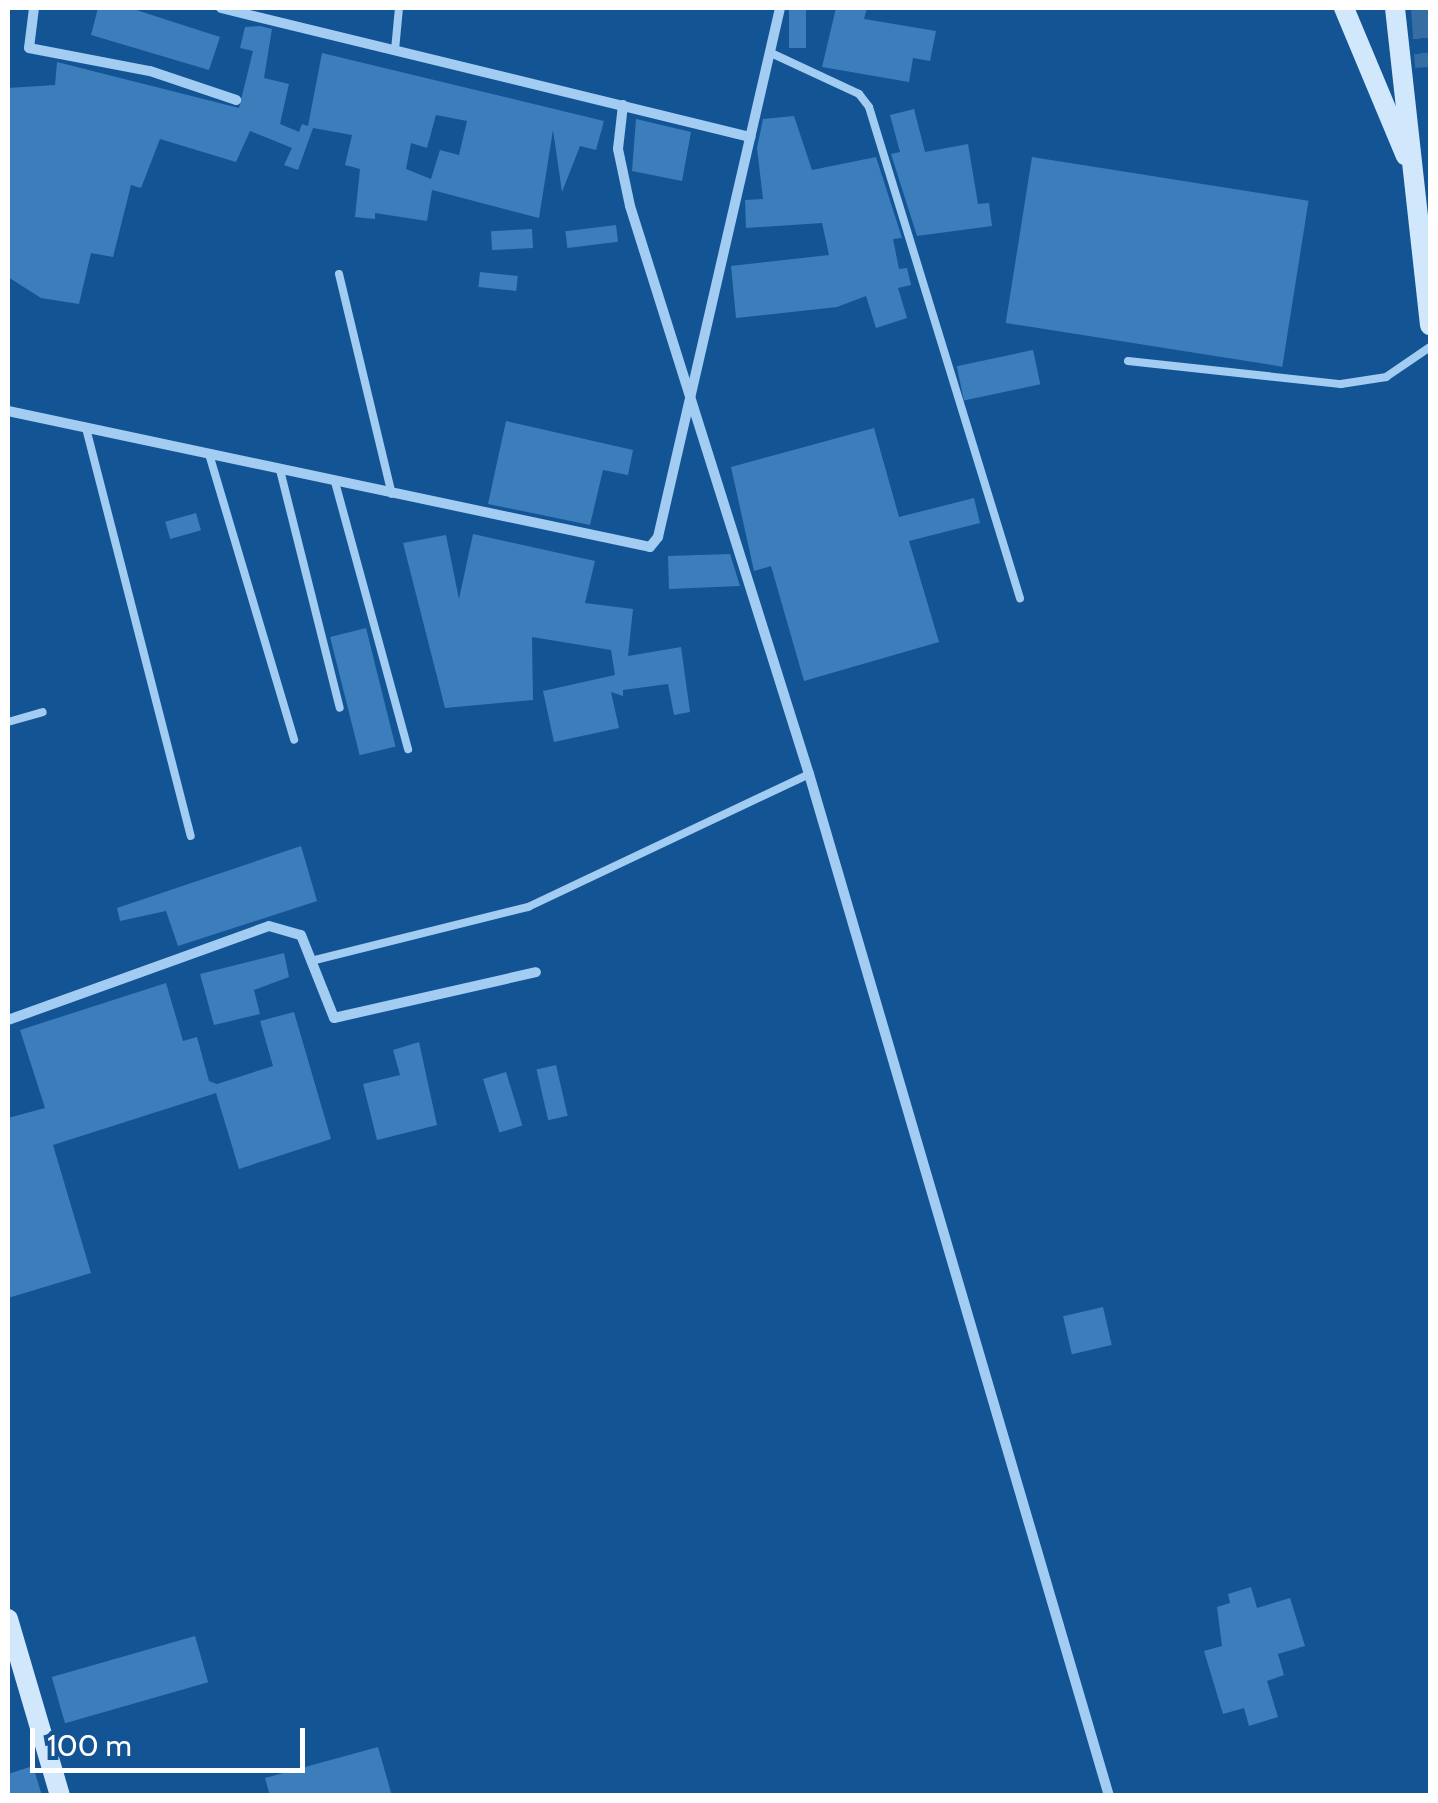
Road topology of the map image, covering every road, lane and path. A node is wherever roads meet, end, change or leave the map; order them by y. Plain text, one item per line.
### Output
1 (34, 8) edge
2 (221, 8) edge
3 (399, 8) edge
4 (780, 8) edge
5 (1344, 8) edge
6 (1395, 8) edge
7 (394, 50) junction
8 (771, 54) junction
9 (236, 100) dead end
10 (623, 105) junction
11 (750, 136) junction
12 (1420, 206) junction
13 (339, 274) dead end
14 (1430, 325) edge
15 (1430, 348) edge
16 (1128, 362) dead end
17 (691, 391) junction
18 (8, 411) edge
19 (87, 432) junction
20 (209, 454) junction
21 (280, 470) junction
22 (335, 482) junction
23 (392, 494) junction
24 (1020, 598) dead end
25 (340, 708) dead end
26 (44, 712) dead end
27 (8, 722) edge
28 (294, 740) dead end
29 (408, 749) dead end
30 (809, 774) junction
31 (192, 836) dead end
32 (311, 962) junction
33 (536, 972) dead end
34 (8, 1020) edge
35 (8, 1619) edge
36 (60, 1796) edge
37 (1109, 1796) edge

1 - 9 street
2 - 7 street
3 - 7 lane
4 - 8 street
5 - 12 street
6 - 12 street
7 - 10 street
8 - 11 street
8 - 24 lane
10 - 11 street
10 - 17 street
11 - 17 street
12 - 14 street
13 - 23 lane
15 - 16 lane
17 - 23 street
17 - 30 street
18 - 19 street
19 - 20 street
19 - 31 lane
20 - 21 street
20 - 28 lane
21 - 22 street
21 - 25 lane
22 - 23 street
22 - 29 lane
26 - 27 lane
30 - 32 lane
30 - 37 street
32 - 33 street
32 - 34 street
35 - 36 street

